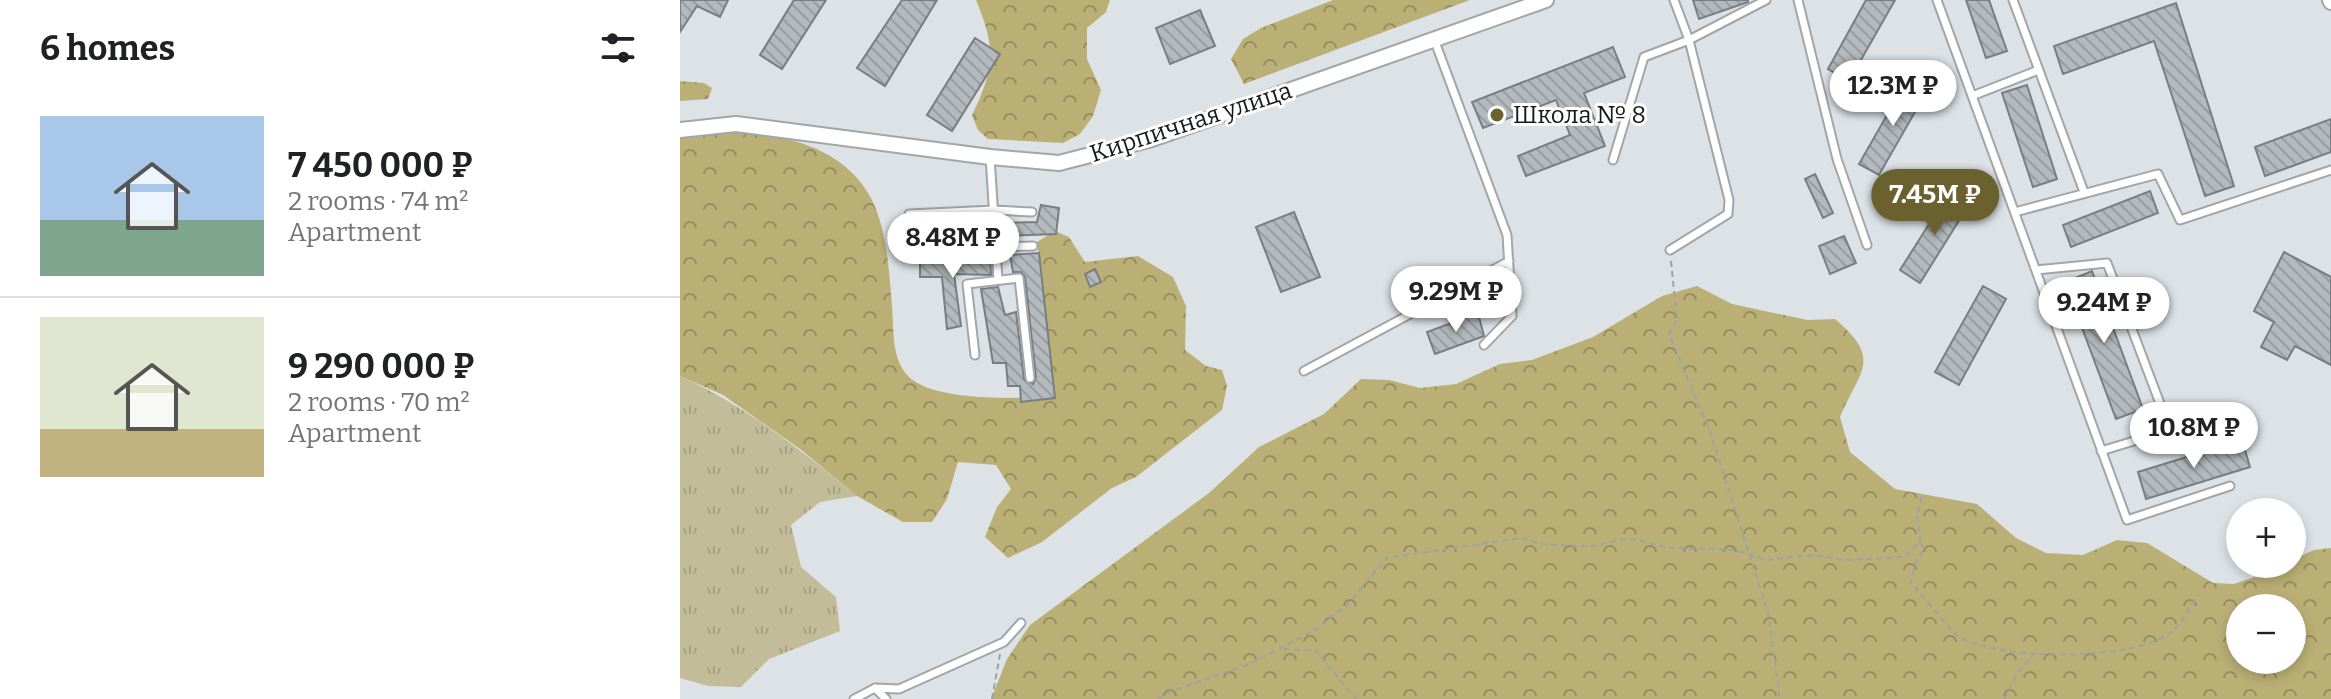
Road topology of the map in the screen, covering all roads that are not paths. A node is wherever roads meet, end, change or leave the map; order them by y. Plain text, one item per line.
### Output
1 (1546, 0) edge
2 (1674, 0) edge
3 (1766, 0) edge
4 (1798, 0) edge
5 (1937, 0) edge
6 (2013, 0) edge
7 (1434, 39) junction
8 (1689, 40) junction
9 (2036, 71) junction
10 (1972, 96) junction
11 (680, 130) edge
12 (990, 157) junction
13 (1613, 160) dead end
14 (2331, 170) edge
15 (2084, 192) junction
16 (994, 210) junction
17 (1032, 212) dead end
18 (2015, 212) junction
19 (909, 214) dead end
20 (1867, 245) dead end
21 (996, 246) junction
22 (1033, 246) dead end
23 (924, 249) dead end
24 (1670, 250) road end
25 (1509, 261) junction
26 (2036, 270) junction
27 (998, 280) junction
28 (1484, 345) dead end
29 (975, 355) dead end
30 (1304, 371) dead end
31 (1030, 378) dead end
32 (2101, 451) junction
33 (2230, 486) dead end
34 (1021, 623) dead end
35 (875, 688) junction
36 (854, 699) edge
37 (886, 699) edge

1 - 7 street, Кирпичная улица
2 - 8 lane
3 - 8 lane
4 - 20 lane
5 - 10 lane
6 - 9 lane
7 - 12 street, Кирпичная улица
7 - 25 lane
8 - 13 lane
8 - 24 lane
9 - 10 lane
9 - 15 lane
10 - 18 lane
11 - 12 street, Кирпичная улица
12 - 16 lane
14 - 15 lane
15 - 18 lane
16 - 17 lane
16 - 19 lane
16 - 21 lane
18 - 26 lane
21 - 22 lane
21 - 23 lane
21 - 27 lane
25 - 28 lane
25 - 30 lane
26 - 32 lane
26 - 32 lane
27 - 29 lane
27 - 31 lane
32 - 33 lane
34 - 35 lane
35 - 36 lane
35 - 37 lane

